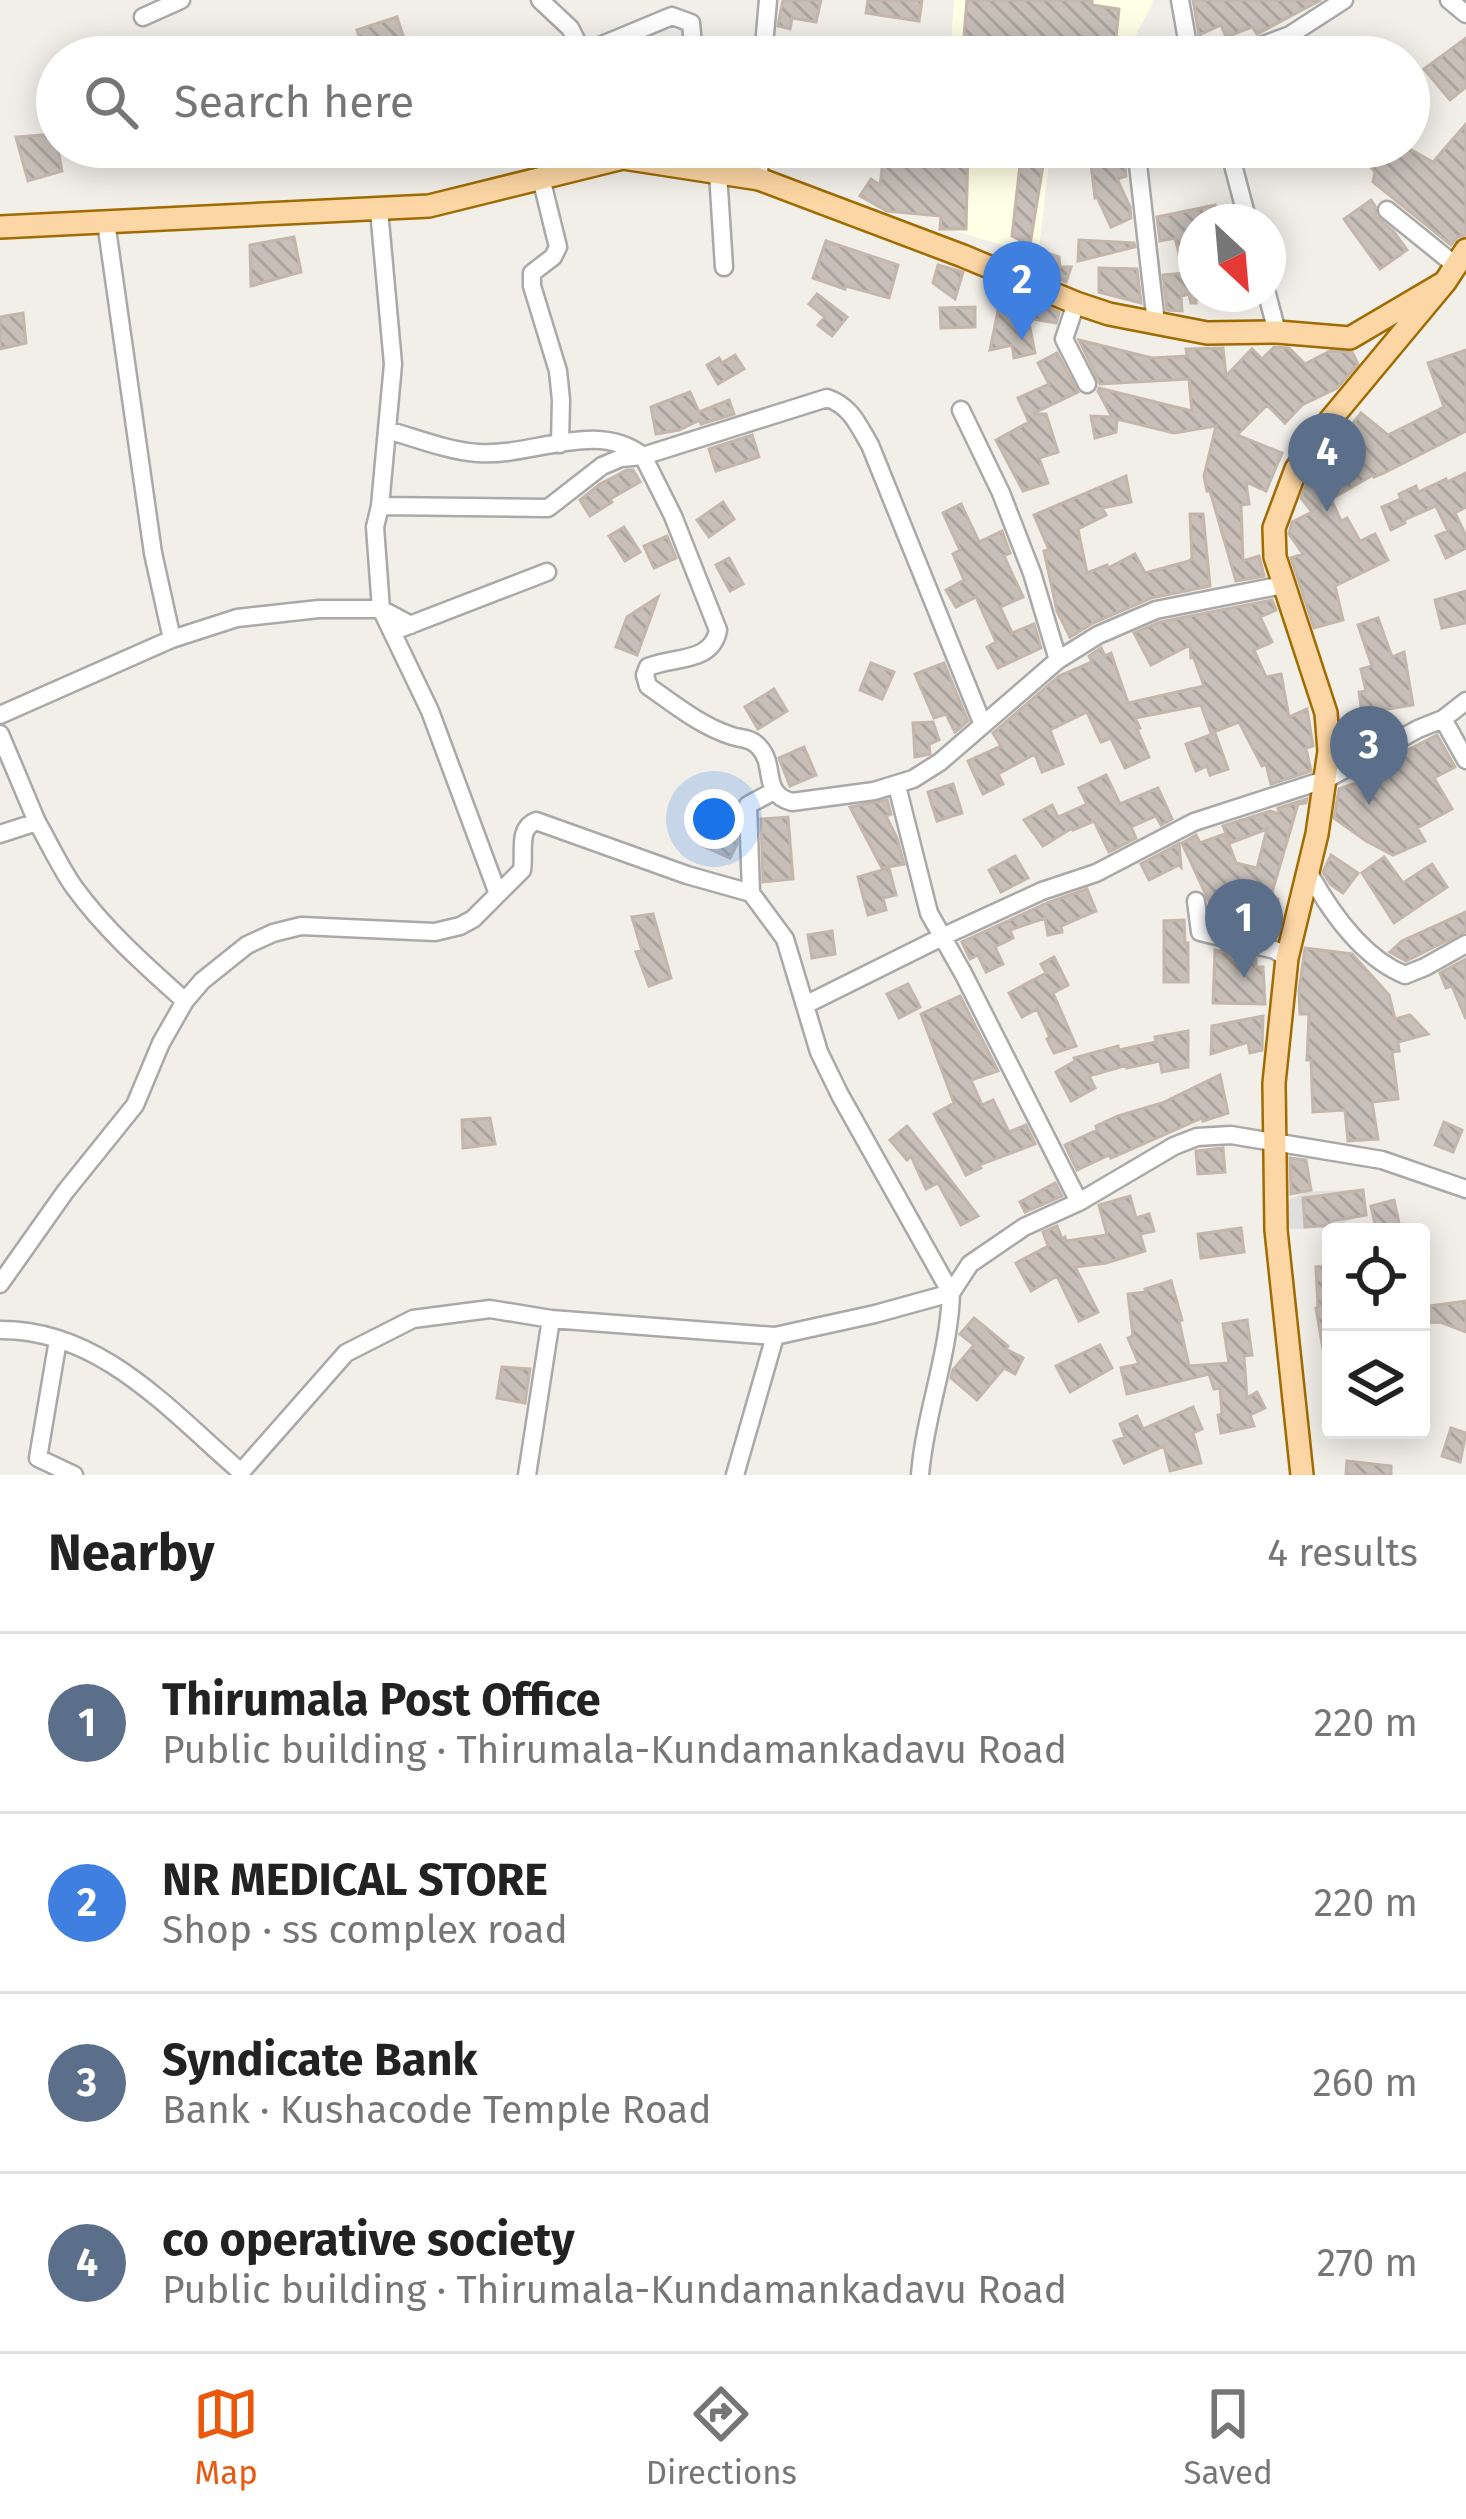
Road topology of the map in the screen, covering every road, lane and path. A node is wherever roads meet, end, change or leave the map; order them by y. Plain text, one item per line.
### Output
1 (181, 0) edge
2 (540, 0) edge
3 (768, 0) edge
4 (1180, 0) edge
5 (1344, 0) edge
6 (1450, 0) edge
7 (1466, 14) edge
8 (143, 17) dead end
9 (574, 36) edge
10 (627, 36) edge
11 (692, 36) edge
12 (765, 36) edge
13 (1186, 36) edge
14 (1287, 36) edge
15 (572, 168) edge
16 (695, 168) edge
17 (717, 168) edge
18 (759, 168) edge
19 (1138, 168) edge
20 (1234, 168) edge
21 (718, 173) junction
22 (541, 178) junction
23 (759, 179) junction
24 (1243, 204) edge
25 (379, 210) junction
26 (1387, 211) dead end
27 (106, 222) junction
28 (0, 227) edge
29 (724, 267) dead end
30 (1458, 268) edge
31 (1076, 304) junction
32 (1271, 312) edge
33 (1156, 323) junction
34 (1276, 332) junction
35 (1350, 338) junction
36 (1385, 354) junction
37 (1087, 384) dead end
38 (961, 410) dead end
39 (387, 430) junction
40 (560, 444) junction
41 (643, 456) junction
42 (380, 506) junction
43 (547, 572) dead end
44 (1283, 585) junction
45 (381, 609) junction
46 (411, 625) junction
47 (392, 632) junction
48 (172, 639) junction
49 (1058, 661) junction
50 (1466, 701) edge
51 (0, 715) edge
52 (1444, 719) junction
53 (983, 725) junction
54 (0, 734) edge
55 (1466, 760) edge
56 (1327, 779) junction
57 (897, 785) junction
58 (774, 791) junction
59 (37, 822) junction
60 (0, 834) edge
61 (1309, 873) junction
62 (751, 893) junction
63 (498, 895) junction
64 (1196, 901) dead end
65 (944, 936) junction
66 (1466, 944) edge
67 (1286, 958) junction
68 (184, 1001) junction
69 (805, 1005) junction
70 (1274, 1144) junction
71 (1466, 1190) edge
72 (1079, 1202) junction
73 (0, 1284) edge
74 (951, 1293) junction
75 (550, 1319) junction
76 (0, 1330) edge
77 (776, 1336) junction
78 (58, 1340) junction
79 (240, 1474) edge
80 (74, 1475) edge
81 (527, 1475) edge
82 (735, 1475) edge
83 (920, 1475) edge
84 (1302, 1475) edge

1 - 8 street
2 - 9 street
3 - 12 street
4 - 13 street
5 - 14 street
6 - 7 street
10 - 11 street
15 - 22 main road
16 - 21 main road
17 - 21 street
18 - 23 street
19 - 33 street
20 - 24 street
21 - 23 main road
21 - 29 street
22 - 25 main road
22 - 40 street
23 - 31 main road
25 - 27 main road
25 - 39 street
26 - 30 street
27 - 28 main road
27 - 48 street
30 - 35 main road
30 - 36 main road
31 - 33 main road
31 - 37 street
32 - 34 street
33 - 34 main road
34 - 35 main road
35 - 36 main road
36 - 44 main road
38 - 49 street
39 - 40 street
39 - 42 street
40 - 41 street
41 - 42 street
41 - 53 street
41 - 58 street
42 - 45 street
43 - 46 street
44 - 49 street
44 - 56 main road
45 - 46 street
45 - 47 street
45 - 48 street
46 - 47 street
47 - 63 street
48 - 51 street
49 - 53 street
50 - 52 street
52 - 55 street
52 - 56 street
53 - 57 street
54 - 59 street
56 - 61 main road
56 - 65 street
57 - 58 street
57 - 65 street
58 - 62 street
59 - 60 street
59 - 68 street
61 - 66 street
61 - 67 main road
62 - 63 street
62 - 69 street
63 - 68 street
64 - 67 street
65 - 69 street
65 - 72 street
67 - 70 main road
68 - 73 street
69 - 74 street
70 - 71 street
70 - 72 street
70 - 84 main road
72 - 74 street
74 - 77 street
74 - 83 street
75 - 77 street
75 - 79 street
75 - 81 street
76 - 78 street
77 - 82 street
78 - 79 street
78 - 80 street

